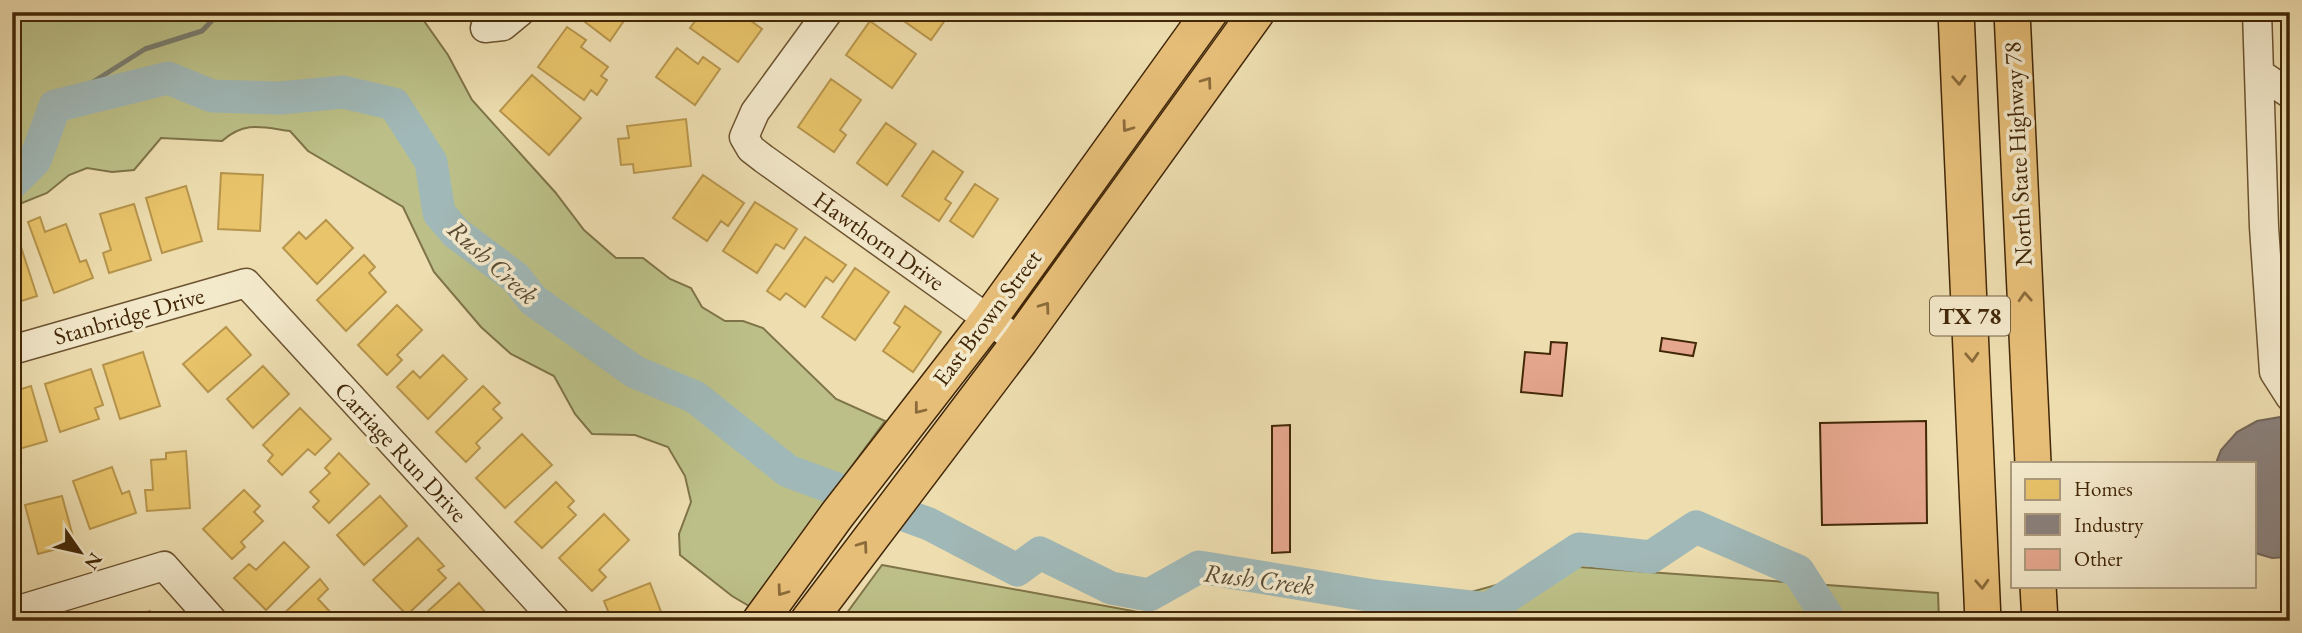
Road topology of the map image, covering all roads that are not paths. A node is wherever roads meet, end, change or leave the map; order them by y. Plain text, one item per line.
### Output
1 (520, 12) edge
2 (828, 12) edge
3 (1210, 12) edge
4 (1257, 12) edge
5 (1956, 12) edge
6 (2012, 12) edge
7 (2257, 12) edge
8 (485, 28) dead end
9 (2259, 72) junction
10 (2290, 94) edge
11 (1150, 95) junction
12 (1182, 117) junction
13 (246, 283) joint
14 (989, 319) junction
15 (1020, 341) junction
16 (12, 350) edge
17 (2290, 397) edge
18 (2033, 462) edge
19 (2038, 588) edge
20 (12, 612) edge
21 (213, 621) edge
22 (556, 621) edge
23 (760, 621) edge
24 (808, 621) edge
25 (1983, 621) edge
26 (2040, 621) edge

1 - 8 street
2 - 14 street, Hawthorn Drive
3 - 11 main road, East Brown Street
12 -> 4 main road, East Brown Street
5 -> 25 main road, TX 78
18 -> 6 main road, North State Highway 78 / TX 78
7 - 9 street
9 - 10 street
9 - 17 street
11 - 12 main road
11 -> 14 main road, East Brown Street
15 -> 12 main road, East Brown Street
13 - 16 street, Stanbridge Drive
13 - 22 street, Carriage Run Drive
14 - 15 street, Hawthorn Drive
14 -> 23 main road, East Brown Street
24 -> 15 main road, East Brown Street
19 - 26 main road
20 - 21 street

